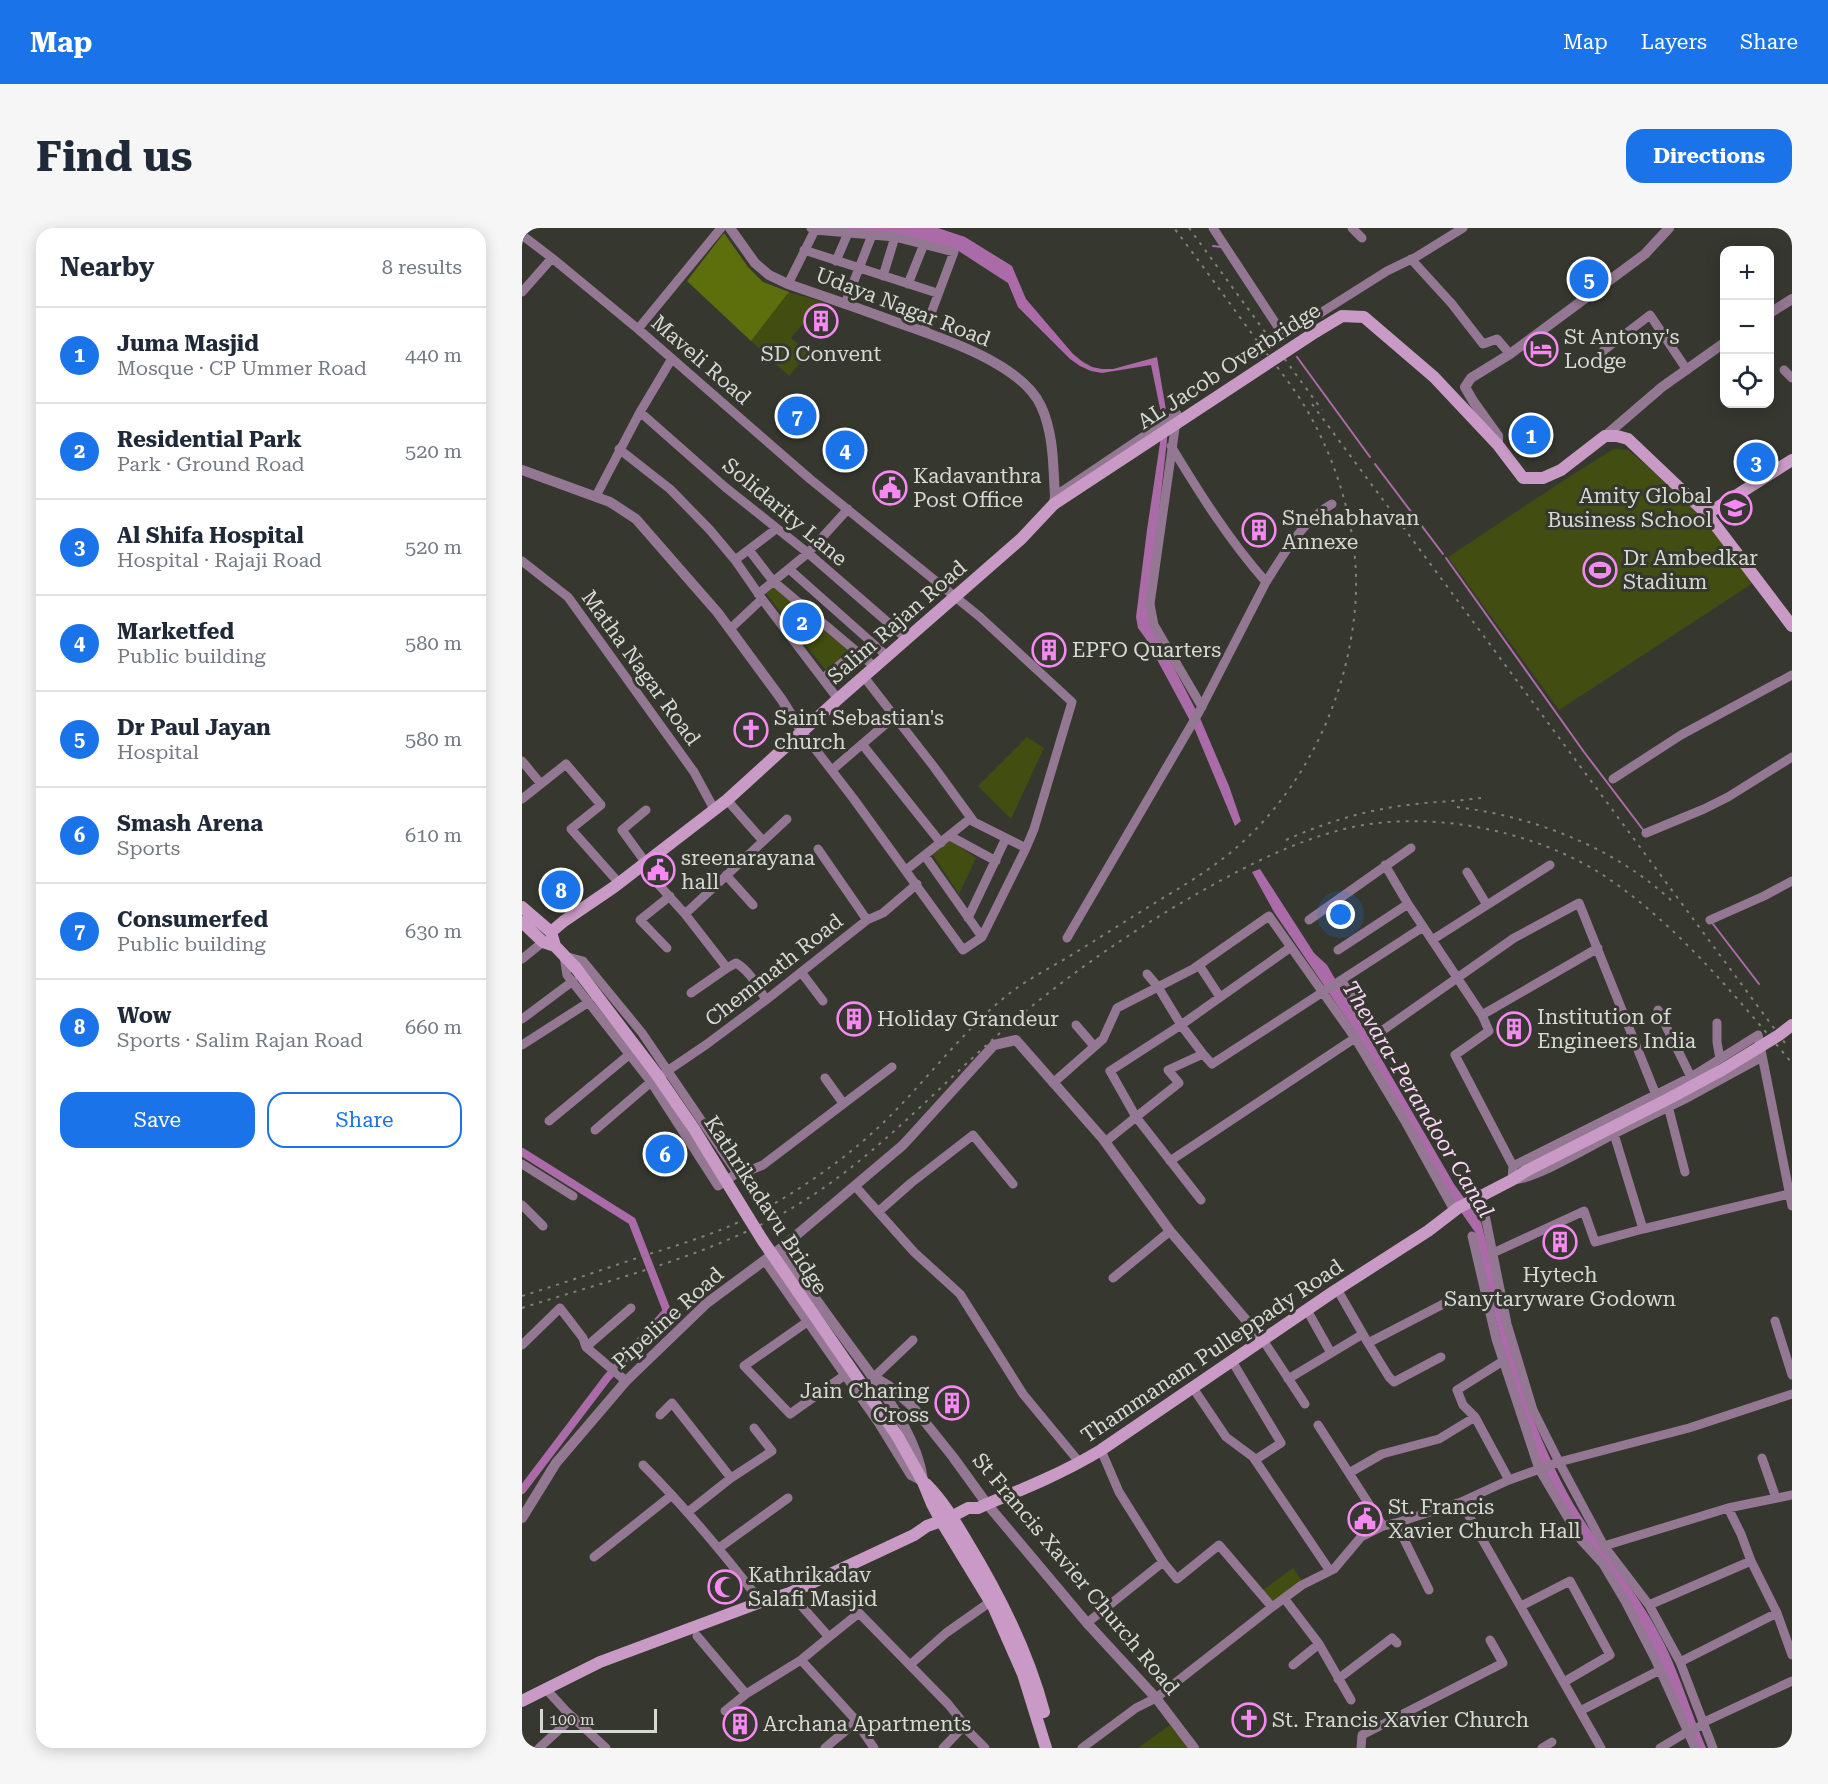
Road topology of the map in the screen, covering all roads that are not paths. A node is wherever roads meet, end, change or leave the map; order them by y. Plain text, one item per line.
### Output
1 (721, 228) edge
2 (730, 228) edge
3 (1214, 228) edge
4 (1352, 228) edge
5 (1463, 228) edge
6 (1669, 228) edge
7 (813, 229) edge
8 (848, 233) junction
9 (522, 235) edge
10 (872, 235) junction
11 (895, 237) junction
12 (1362, 238) dead end
13 (924, 243) junction
14 (804, 250) junction
15 (552, 258) junction
16 (1411, 259) junction
17 (836, 261) junction
18 (859, 268) junction
19 (883, 276) junction
20 (522, 277) edge
21 (530, 283) junction
22 (788, 284) junction
23 (908, 284) junction
24 (522, 292) edge
25 (937, 293) junction
26 (1792, 299) edge
27 (845, 304) junction
28 (1774, 310) edge
29 (638, 329) junction
30 (924, 332) junction
31 (1720, 347) edge
32 (1603, 351) dead end
33 (1510, 354) junction
34 (671, 360) junction
35 (1687, 370) junction
36 (1784, 370) dead end
37 (1792, 378) edge
38 (640, 412) junction
39 (1605, 436) junction
40 (1498, 445) junction
41 (1171, 446) junction
42 (619, 450) junction
43 (1792, 460) edge
44 (522, 470) edge
45 (596, 496) junction
46 (1054, 500) junction
47 (1332, 504) dead end
48 (848, 509) junction
49 (1707, 514) junction
50 (776, 529) junction
51 (749, 550) junction
52 (808, 553) junction
53 (735, 560) junction
54 (522, 561) edge
55 (789, 569) junction
56 (773, 581) junction
57 (1266, 582) junction
58 (760, 596) junction
59 (956, 597) junction
60 (1792, 626) edge
61 (730, 629) junction
62 (907, 639) junction
63 (857, 651) junction
64 (887, 656) junction
65 (875, 667) junction
66 (1792, 675) edge
67 (864, 677) junction
68 (823, 678) junction
69 (838, 699) junction
70 (1200, 710) junction
71 (895, 716) junction
72 (802, 732) junction
73 (862, 744) junction
74 (1792, 757) edge
75 (522, 761) edge
76 (832, 770) junction
77 (1613, 779) dead end
78 (541, 784) junction
79 (522, 800) edge
80 (727, 800) junction
81 (714, 809) junction
82 (646, 810) dead end
83 (972, 818) junction
84 (787, 819) dead end
85 (1646, 833) dead end
86 (950, 836) junction
87 (1006, 838) junction
88 (763, 841) junction
89 (941, 843) junction
90 (1026, 848) junction
91 (1411, 848) dead end
92 (818, 849) dead end
93 (925, 856) junction
94 (996, 861) junction
95 (644, 864) junction
96 (1385, 865) junction
97 (1550, 865) dead end
98 (906, 870) junction
99 (1467, 872) dead end
100 (726, 875) junction
101 (1792, 881) edge
102 (619, 883) junction
103 (917, 884) junction
104 (670, 896) junction
105 (1408, 904) junction
106 (753, 905) dead end
107 (1487, 905) junction
108 (522, 907) edge
109 (685, 914) junction
110 (968, 918) junction
111 (867, 920) junction
112 (1309, 920) dead end
113 (1710, 920) dead end
114 (564, 921) junction
115 (522, 922) edge
116 (1423, 927) junction
117 (551, 932) junction
118 (982, 937) junction
119 (1066, 938) dead end
120 (1432, 940) junction
121 (549, 944) junction
122 (1291, 947) junction
123 (667, 948) dead end
124 (1598, 948) junction
125 (1338, 950) dead end
126 (564, 956) junction
127 (522, 959) edge
128 (1199, 965) junction
129 (727, 968) junction
130 (801, 972) junction
131 (1147, 974) dead end
132 (1457, 978) junction
133 (573, 981) junction
134 (1339, 981) junction
135 (1158, 987) junction
136 (1324, 990) junction
137 (691, 993) dead end
138 (1220, 997) junction
139 (766, 1000) junction
140 (823, 1001) dead end
141 (589, 1002) junction
142 (1658, 1010) dead end
143 (1482, 1015) junction
144 (522, 1018) edge
145 (1717, 1023) dead end
146 (1076, 1025) dead end
147 (1181, 1025) junction
148 (1792, 1025) edge
149 (1355, 1038) junction
150 (522, 1045) edge
151 (1094, 1046) junction
152 (630, 1054) junction
153 (1203, 1054) junction
154 (1762, 1057) junction
155 (1720, 1059) junction
156 (892, 1067) dead end
157 (668, 1071) junction
158 (1691, 1077) junction
159 (825, 1078) dead end
160 (651, 1082) junction
161 (1053, 1083) junction
162 (1656, 1095) junction
163 (843, 1103) junction
164 (1668, 1106) junction
165 (1136, 1117) junction
166 (549, 1121) dead end
167 (595, 1130) dead end
168 (1614, 1134) junction
169 (1105, 1142) junction
170 (1170, 1161) junction
171 (522, 1164) edge
172 (1513, 1166) junction
173 (1685, 1172) dead end
174 (737, 1173) junction
175 (1512, 1180) junction
176 (1013, 1184) dead end
177 (855, 1186) junction
178 (1789, 1194) junction
179 (1481, 1195) junction
180 (573, 1196) dead end
181 (1202, 1200) dead end
182 (522, 1205) edge
183 (1792, 1206) edge
184 (1460, 1207) junction
185 (878, 1212) junction
186 (543, 1226) dead end
187 (1643, 1229) junction
188 (1170, 1231) junction
189 (1472, 1236) dead end
190 (780, 1249) junction
191 (1493, 1253) junction
192 (765, 1260) junction
193 (1113, 1278) dead end
194 (1337, 1289) junction
195 (1455, 1298) dead end
196 (631, 1308) dead end
197 (1306, 1310) junction
198 (1775, 1321) dead end
199 (807, 1322) junction
200 (1363, 1334) junction
201 (912, 1340) dead end
202 (1263, 1340) junction
203 (1368, 1343) junction
204 (522, 1345) edge
205 (586, 1347) junction
206 (1331, 1353) junction
207 (1441, 1357) dead end
208 (859, 1358) junction
209 (1232, 1361) junction
210 (1503, 1361) junction
211 (844, 1372) junction
212 (1792, 1376) edge
213 (874, 1377) junction
214 (623, 1379) junction
215 (1287, 1379) junction
216 (1193, 1388) junction
217 (1792, 1394) edge
218 (1305, 1404) dead end
219 (660, 1414) dead end
220 (1475, 1417) junction
221 (1318, 1425) dead end
222 (754, 1428) dead end
223 (1101, 1450) junction
224 (1762, 1458) dead end
225 (1255, 1460) junction
226 (1080, 1463) junction
227 (1557, 1463) junction
228 (643, 1465) dead end
229 (1541, 1469) junction
230 (1349, 1473) junction
231 (731, 1478) junction
232 (1509, 1480) junction
233 (924, 1482) junction
234 (672, 1495) junction
235 (1792, 1495) edge
236 (789, 1498) dead end
237 (1776, 1498) junction
238 (1461, 1502) junction
239 (982, 1506) junction
240 (1728, 1508) junction
241 (687, 1512) junction
242 (522, 1518) edge
243 (948, 1522) junction
244 (1396, 1523) junction
245 (1383, 1526) junction
246 (1604, 1546) junction
247 (719, 1548) junction
248 (594, 1557) dead end
249 (1751, 1561) junction
250 (1163, 1562) junction
251 (1330, 1571) junction
252 (1429, 1590) dead end
253 (790, 1593) junction
254 (1284, 1598) junction
255 (761, 1602) junction
256 (990, 1602) junction
257 (1649, 1605) junction
258 (1521, 1606) junction
259 (1272, 1607) junction
260 (1777, 1613) junction
261 (1087, 1623) junction
262 (697, 1636) dead end
263 (829, 1637) junction
264 (1490, 1640) dead end
265 (1397, 1643) dead end
266 (1319, 1644) junction
267 (1792, 1655) edge
268 (801, 1660) junction
269 (1680, 1662) junction
270 (911, 1664) junction
271 (1293, 1665) dead end
272 (1660, 1670) junction
273 (1338, 1678) junction
274 (1792, 1681) edge
275 (1564, 1682) junction
276 (545, 1688) junction
277 (746, 1694) junction
278 (1156, 1698) junction
279 (1351, 1700) dead end
280 (522, 1701) edge
281 (725, 1711) dead end
282 (1580, 1711) junction
283 (573, 1718) junction
284 (856, 1722) junction
285 (1701, 1725) junction
286 (964, 1727) junction
287 (1687, 1732) junction
288 (1552, 1742) dead end
289 (600, 1746) edge
290 (539, 1748) edge
291 (825, 1748) edge
292 (874, 1748) edge
293 (943, 1748) edge
294 (985, 1748) edge
295 (1046, 1748) edge
296 (1053, 1748) edge
297 (1082, 1748) edge
298 (1194, 1748) edge
299 (1361, 1748) edge
300 (1542, 1748) edge
301 (1600, 1748) edge
302 (1660, 1748) edge
303 (1695, 1748) edge
304 (1713, 1748) edge

1 - 29 street
2 - 22 street, Udaya Nagar Road
3 - 16 street
4 - 12 street
5 - 16 street
6 - 33 street
7 - 8 street
7 - 14 street
8 - 10 street
8 - 17 street
9 - 15 street, Maveli Road
10 - 11 street
10 - 18 street
11 - 13 street
11 - 19 street
13 - 23 street
13 - 25 street
14 - 17 street
14 - 22 street
15 - 21 street
15 - 29 street, Maveli Road
16 - 33 street
17 - 18 street
18 - 19 street
18 - 27 street
19 - 23 street
20 - 21 street
21 - 24 street
22 - 27 street, Udaya Nagar Road
23 - 25 street
25 - 30 street
26 - 28 street
27 - 30 street, Udaya Nagar Road
29 - 34 street, Maveli Road
30 - 46 street, Udaya Nagar Road
31 - 35 street
32 - 35 street
33 - 40 street
34 - 38 street
34 - 48 street, Maveli Road
35 - 39 street
36 - 37 street
38 - 42 street
38 - 50 street, Solidarity Lane
39 - 40 main road, AL Jacob Overbridge
39 - 49 main road
40 - 46 main road, AL Jacob Overbridge, bridge
41 - 46 street
41 - 57 street
41 - 70 street
42 - 45 street
42 - 53 street
43 - 49 main road
44 - 45 street
45 - 61 street
46 - 59 main road, Salim Rajan Road
47 - 57 street
48 - 52 street
48 - 59 street, Maveli Road
49 - 60 main road
50 - 51 street
50 - 52 street, Solidarity Lane
51 - 53 street
51 - 56 street
52 - 55 street
52 - 62 street, Solidarity Lane
53 - 58 street
54 - 81 street, Matha Nagar Road
55 - 56 street
55 - 64 street
56 - 58 street
56 - 63 street
57 - 70 street
58 - 61 street
58 - 68 street
59 - 62 main road, Salim Rajan Road
59 - 90 street, Maveli Road
61 - 72 street
62 - 64 main road, Salim Rajan Road
63 - 65 street
63 - 68 street
64 - 65 main road, Salim Rajan Road
65 - 67 main road, Salim Rajan Road
66 - 77 street
67 - 69 main road, Salim Rajan Road
67 - 71 street
68 - 69 street
69 - 72 main road, Salim Rajan Road
70 - 119 street
71 - 73 street
71 - 83 street
72 - 76 street
72 - 80 main road, Salim Rajan Road
73 - 76 street
73 - 89 street
74 - 85 street
75 - 78 street
76 - 98 street
78 - 79 street
78 - 102 street
80 - 81 main road, Salim Rajan Road
80 - 88 street
81 - 95 main road, Salim Rajan Road
82 - 95 street
83 - 86 street
83 - 87 street
84 - 88 street
86 - 89 street
86 - 94 street
87 - 90 street
87 - 94 street
88 - 100 street
89 - 93 street
90 - 118 street
91 - 96 street
92 - 111 street
93 - 98 street
93 - 110 street
94 - 110 street
95 - 102 main road, Salim Rajan Road
95 - 104 street
96 - 105 street
96 - 112 street
97 - 107 street
98 - 103 street
99 - 107 street
100 - 106 street
100 - 109 street
101 - 113 street
102 - 114 main road, Salim Rajan Road
103 - 111 street, Chemmath Road
103 - 118 street
104 - 109 street
104 - 123 street
105 - 116 street
105 - 125 street
107 - 120 street
108 - 117 main road
109 - 129 street
110 - 118 street
111 - 130 street, Chemmath Road
114 - 117 main road, Salim Rajan Road
114 - 126 main road
115 - 121 main road, Kathrikadavu Bridge
116 - 120 street
116 - 134 street
117 - 121 main road
120 - 132 street
121 - 126 main road, Kathrikadavu Bridge
121 - 127 street
122 - 128 street
122 - 136 street
122 - 138 street
124 - 132 street
124 - 143 street
124 - 162 street
126 - 133 street
126 - 157 street
126 - 233 main road, Kathrikadavu Bridge, bridge
128 - 135 street
128 - 138 street
129 - 137 street
129 - 139 street
130 - 139 street, Chemmath Road
130 - 140 street
131 - 135 street
132 - 134 street
132 - 143 street
133 - 141 street
133 - 144 street
134 - 136 street
135 - 147 street
135 - 151 street
136 - 149 street
136 - 153 street
138 - 147 street
139 - 157 street, Chemmath Road
141 - 150 street
141 - 152 street
142 - 158 street
143 - 172 street
145 - 155 street
146 - 151 street
147 - 153 street
147 - 165 street
148 - 175 main road, Thammanam Pulleppady Road, bridge
149 - 170 street
149 - 184 street
151 - 161 street
152 - 160 street
152 - 166 street
153 - 165 street
154 - 155 street
154 - 164 street
154 - 178 street
155 - 158 street
156 - 163 street
157 - 160 street, Chemmath Road
157 - 174 street
158 - 162 street
159 - 163 street
160 - 167 street, Chemmath Road
160 - 174 street
161 - 169 street
161 - 177 street, Pipeline Road
162 - 172 street
163 - 174 street
164 - 168 street
164 - 173 street
165 - 169 street
165 - 170 street
168 - 175 street
168 - 187 street
169 - 188 street
170 - 181 street
171 - 180 street
172 - 175 street
175 - 179 main road, Thammanam Pulleppady Road
176 - 185 street
177 - 185 street
177 - 190 street, Pipeline Road
178 - 183 street
178 - 187 street
179 - 184 main road, Thammanam Pulleppady Road
179 - 191 street
182 - 186 street
184 - 194 main road, Thammanam Pulleppady Road
185 - 226 street
187 - 191 street
188 - 193 street
188 - 202 street
189 - 210 street
190 - 192 street, Pipeline Road
190 - 208 street
191 - 227 street
192 - 199 street
192 - 214 street, Pipeline Road
194 - 197 main road, Thammanam Pulleppady Road
194 - 200 street
195 - 203 street
196 - 205 street
197 - 202 main road, Thammanam Pulleppady Road
197 - 206 street
198 - 212 street
199 - 211 street
199 - 211 street
200 - 203 street
200 - 206 street
201 - 213 street
202 - 209 main road, Thammanam Pulleppady Road
202 - 215 street
203 - 207 street
204 - 205 street
205 - 214 street
206 - 215 street
208 - 211 street
208 - 213 street
209 - 216 main road, Thammanam Pulleppady Road
209 - 225 street
210 - 220 street
210 - 229 street
211 - 233 street
213 - 233 street
213 - 239 street, St Francis Xavier Church Road
214 - 242 street, Pipeline Road
215 - 218 street
216 - 223 main road, Thammanam Pulleppady Road
216 - 225 street
217 - 227 street
219 - 231 street
220 - 230 street
220 - 232 street
221 - 230 street
222 - 231 street
223 - 226 main road, Thammanam Pulleppady Road
223 - 250 street
224 - 237 street
225 - 251 street
226 - 239 main road, Thammanam Pulleppady Road
227 - 229 street
227 - 246 street
228 - 234 street
229 - 232 street
229 - 272 street
230 - 245 street
231 - 241 street
232 - 238 street
233 - 243 main road, Kathrikadavu Bridge
234 - 241 street
234 - 248 street
235 - 237 street
236 - 247 street
237 - 240 street
238 - 244 street
238 - 258 street
239 - 243 main road, Thammanam Pulleppady Road
239 - 261 street, St Francis Xavier Church Road
240 - 246 street
240 - 249 street
241 - 247 street
243 - 253 main road, Thammanam Pulleppady Road
243 - 256 main road
243 - 296 main road
244 - 245 street
244 - 252 street
245 - 251 street
246 - 257 street
247 - 255 street
249 - 257 street
249 - 260 street
250 - 259 street
250 - 261 street
251 - 254 street
253 - 255 main road, Thammanam Pulleppady Road
253 - 263 street
254 - 259 street
254 - 266 street
255 - 276 main road, Thammanam Pulleppady Road
256 - 270 street
256 - 295 main road
257 - 269 street
258 - 275 street
258 - 275 street
259 - 278 street
260 - 267 street
260 - 269 street
261 - 278 street, St Francis Xavier Church Road
262 - 277 street
263 - 268 street
263 - 270 street
264 - 299 street
265 - 273 street
266 - 271 street
266 - 273 street
268 - 277 street
268 - 284 street
269 - 285 street
270 - 286 street
272 - 282 street
272 - 287 street
273 - 279 street
274 - 285 street
275 - 282 street
276 - 280 main road, Thammanam Pulleppady Road
276 - 283 street
277 - 281 street
278 - 297 street
278 - 298 street, St Francis Xavier Church Road
282 - 301 street
283 - 289 street
283 - 290 street
284 - 291 street
284 - 292 street
285 - 287 street
285 - 304 street
286 - 293 street
286 - 294 street
287 - 302 street
287 - 303 street
288 - 300 street

